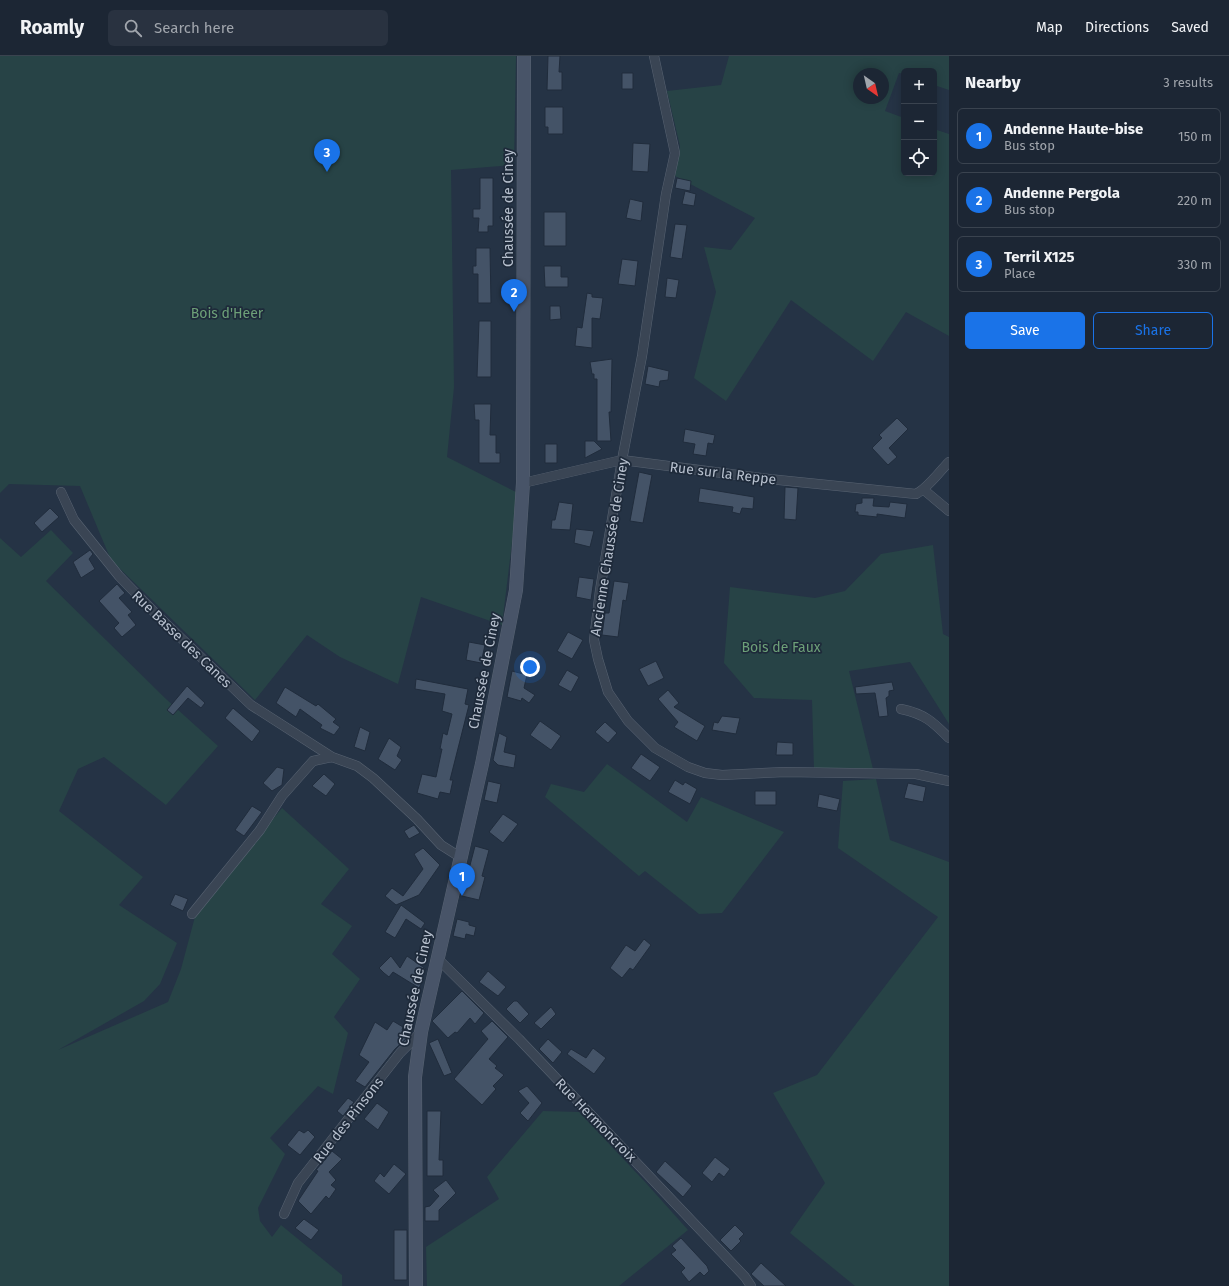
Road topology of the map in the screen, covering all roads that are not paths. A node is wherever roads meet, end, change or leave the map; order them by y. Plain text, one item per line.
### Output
1 (524, 56) edge
2 (654, 56) edge
3 (622, 460) junction
4 (949, 462) edge
5 (523, 483) junction
6 (924, 490) junction
7 (61, 492) dead end
8 (949, 511) edge
9 (902, 709) dead end
10 (949, 738) edge
11 (332, 757) junction
12 (949, 781) edge
13 (460, 857) junction
14 (192, 914) dead end
15 (437, 958) junction
16 (421, 1032) junction
17 (284, 1214) dead end
18 (416, 1286) edge
19 (751, 1286) edge

1 - 5 main road, Chaussée de Ciney
2 - 3 street, Ancienne Chaussée de Ciney
3 - 5 street, Rue sur la Reppe
3 - 6 street, Rue sur la Reppe
3 - 12 street, Ancienne Chaussée de Ciney
4 - 6 street
5 - 13 main road, Chaussée de Ciney
6 - 8 street
7 - 11 street, Rue Basse des Canes
9 - 10 street
11 - 13 street, Rue Basse des Canes
11 - 14 street
13 - 15 main road, Chaussée de Ciney
15 - 16 main road, Chaussée de Ciney
15 - 19 street, Rue Hermoncroix
16 - 17 street, Rue des Pinsons
16 - 18 main road, Chaussée de Ciney

